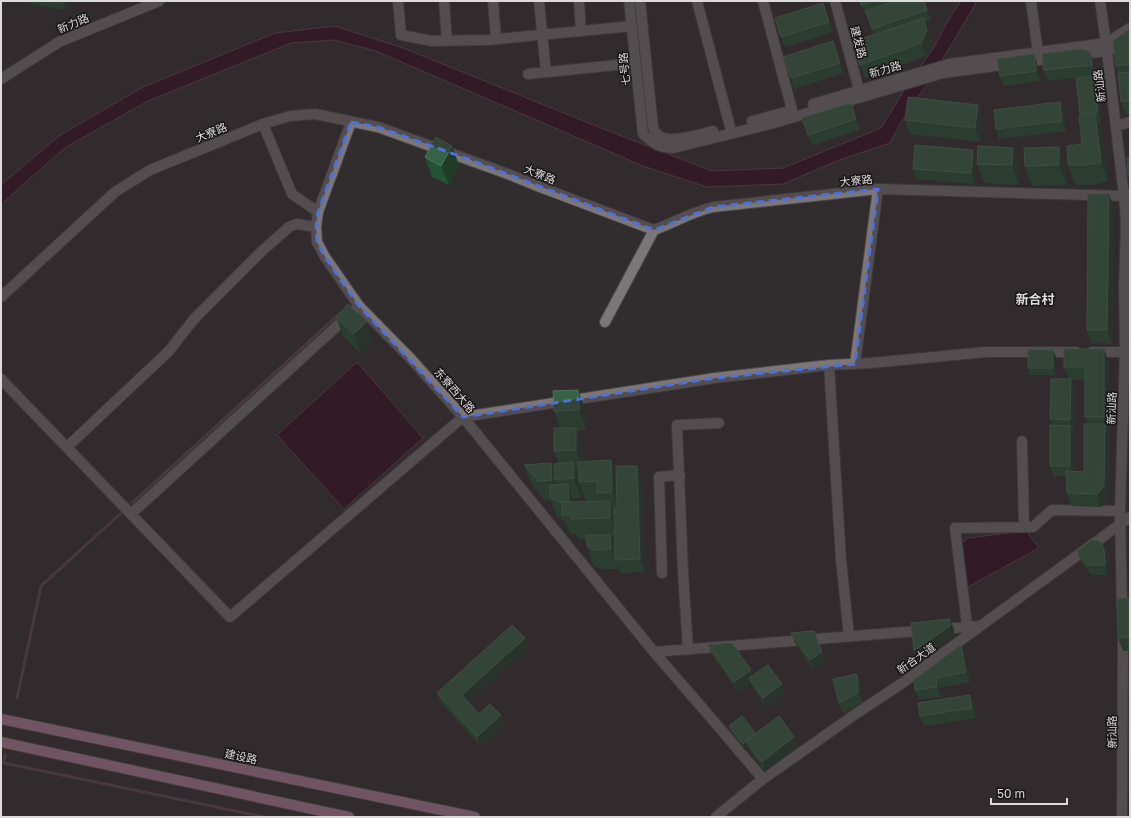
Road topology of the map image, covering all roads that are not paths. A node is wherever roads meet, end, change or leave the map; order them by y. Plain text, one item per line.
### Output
1 (159, 1) edge
2 (398, 1) edge
3 (444, 1) edge
4 (493, 1) edge
5 (539, 1) edge
6 (579, 1) edge
7 (629, 1) edge
8 (640, 1) edge
9 (697, 1) edge
10 (763, 1) edge
11 (835, 1) edge
12 (1031, 1) edge
13 (1100, 1) edge
14 (632, 26) junction
15 (1130, 28) edge
16 (581, 31) junction
17 (542, 34) junction
18 (1130, 37) edge
19 (496, 39) junction
20 (447, 41) junction
21 (1107, 47) junction
22 (1038, 52) junction
23 (636, 63) junction
24 (546, 72) junction
25 (528, 74) dead end
26 (1, 79) edge
27 (903, 81) junction
28 (859, 90) junction
29 (792, 110) junction
30 (351, 122) junction
31 (1130, 122) edge
32 (263, 124) junction
33 (1116, 126) junction
34 (653, 127) joint
35 (730, 127) junction
36 (689, 141) junction
37 (878, 189) junction
38 (1127, 195) edge
39 (318, 212) junction
40 (316, 228) junction
41 (654, 230) junction
42 (1, 297) edge
43 (360, 306) junction
44 (606, 322) dead end
45 (1125, 352) junction
46 (855, 364) junction
47 (829, 365) junction
48 (1, 379) edge
49 (464, 417) junction
50 (719, 423) dead end
51 (1022, 441) dead end
52 (67, 447) junction
53 (680, 475) junction
54 (1120, 511) junction
55 (131, 514) junction
56 (1130, 517) edge
57 (1120, 525) junction
58 (1024, 527) junction
59 (662, 573) dead end
60 (1122, 619) edge
61 (967, 631) junction
62 (1126, 632) edge
63 (848, 636) junction
64 (1126, 648) edge
65 (688, 650) junction
66 (654, 652) junction
67 (1, 719) edge
68 (1, 742) edge
69 (763, 779) junction
70 (1126, 794) edge
71 (349, 817) edge
72 (475, 817) edge
73 (716, 817) edge
74 (1122, 817) edge

1 - 26 street, 新力路
2 - 20 street
3 - 20 street
4 - 19 street
5 - 17 street
6 - 16 street
7 - 14 street, 七号路
8 - 34 street, 七号路
9 - 35 street
10 - 29 street
11 - 28 street, 建发路
12 - 22 street
13 - 21 street, 新汕路
14 - 16 street
14 - 23 street, 七号路
15 - 21 street, 新力路
16 - 17 street
17 - 19 street
17 - 24 street
18 - 21 street
19 - 20 street
21 - 22 street, 新力路
21 - 27 street
21 - 33 street, 新汕路
22 - 27 street, 新力路
23 - 24 street
23 - 36 street, 七号路
24 - 25 street
27 - 28 street, 新力路
27 - 36 street
28 - 29 street, 新力路
29 - 35 street, 新力路
30 - 32 street, 大寮路
30 - 39 street, 东寮西大路
30 - 41 street, 大寮路
31 - 33 street
32 - 39 street
32 - 42 street, 大寮路
33 - 38 street, 新汕路
34 - 36 street, 新力路
35 - 36 street, 新力路
37 - 38 street, 大寮路
37 - 41 street, 大寮路
37 - 46 street
38 - 45 street, 新汕路
39 - 40 street, 东寮西大路
40 - 43 street, 东寮西大路
40 - 52 street
41 - 44 street
43 - 49 street, 东寮西大路
43 - 55 street
45 - 46 street
45 - 54 street, 新汕路
46 - 47 street
47 - 49 street
47 - 63 street
48 - 52 street
49 - 55 street
49 - 66 street, 东寮西大路
50 - 53 street
51 - 58 street
52 - 55 street
53 - 59 street
53 - 65 street
54 - 57 street, 新汕路
54 - 58 street
56 - 57 street, 新合大道
57 - 60 street, 新汕路
57 - 61 street, 新合大道
58 - 61 street
61 - 63 street
61 - 69 street, 新合大道
62 - 64 street, 新汕路
63 - 65 street
64 - 70 street, 新汕路
65 - 66 street
66 - 69 street, 东寮西大路
67 - 72 main road, 建设路
68 - 71 main road
69 - 73 street, 新合大道
70 - 74 street, 新汕路

